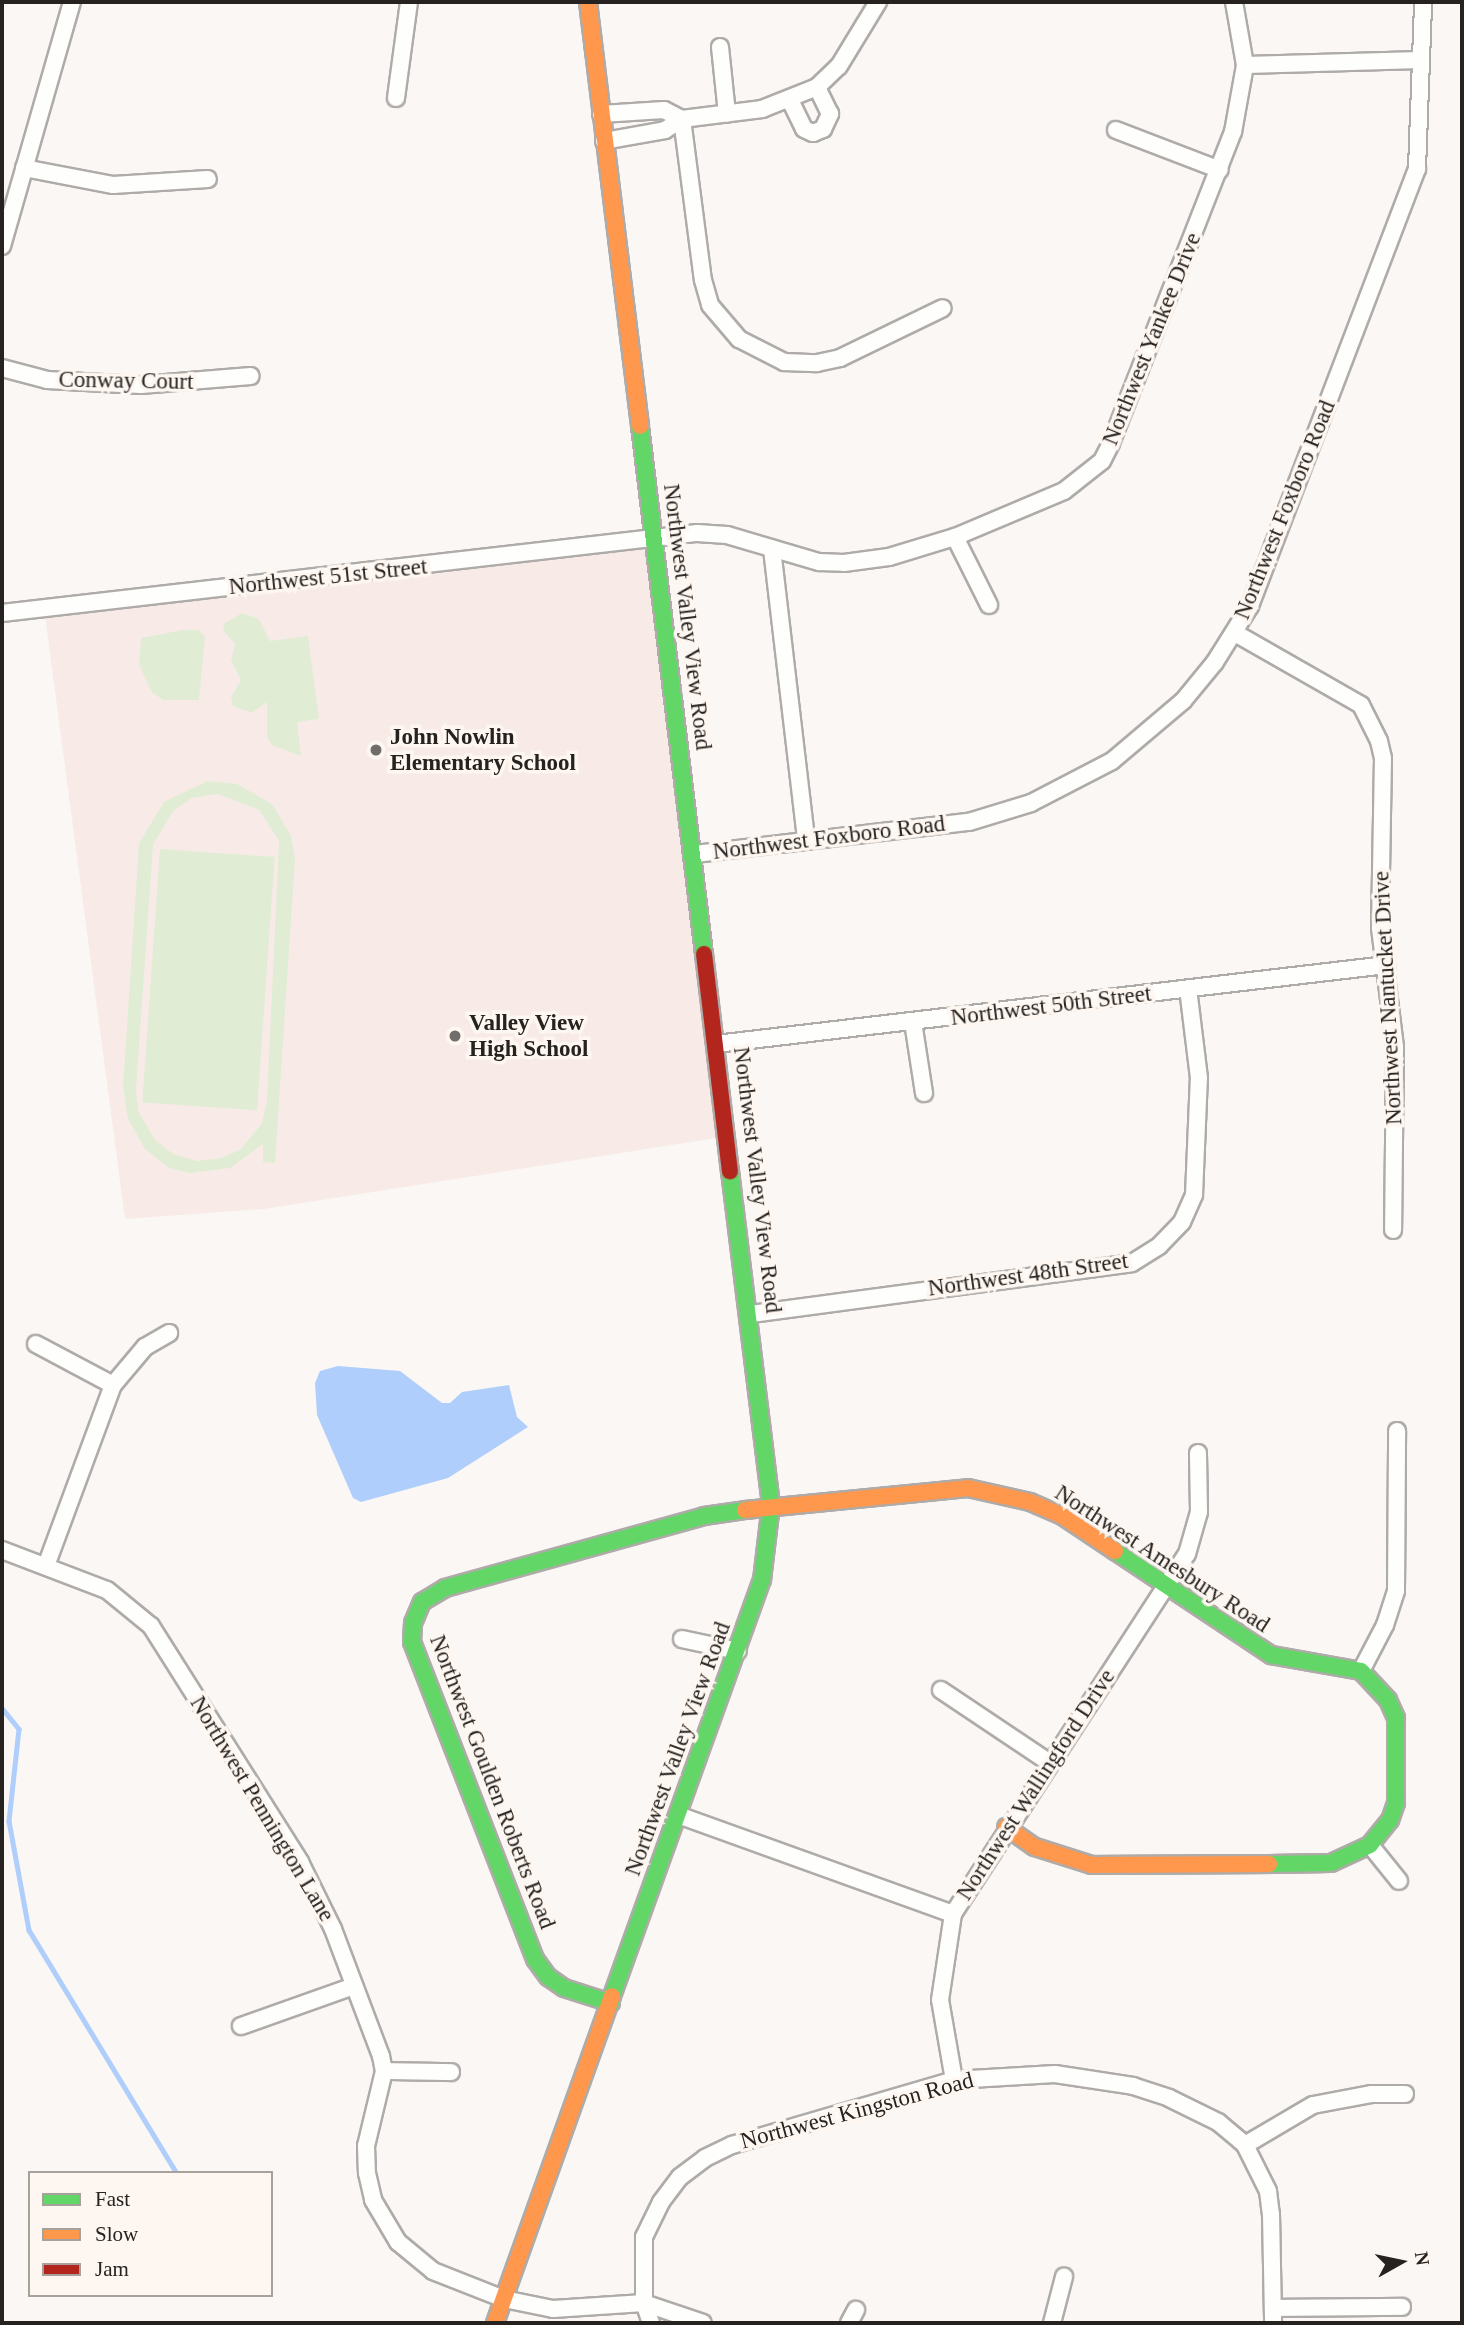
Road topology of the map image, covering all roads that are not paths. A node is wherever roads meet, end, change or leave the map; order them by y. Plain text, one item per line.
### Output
1 (72, 2) edge
2 (409, 2) edge
3 (588, 2) edge
4 (878, 2) edge
5 (1234, 2) edge
6 (1423, 2) edge
7 (720, 47) dead end
8 (1421, 60) junction
9 (1245, 65) junction
10 (817, 87) junction
11 (396, 98) dead end
12 (790, 100) junction
13 (601, 114) junction
14 (727, 114) junction
15 (682, 119) junction
16 (1116, 130) dead end
17 (604, 141) junction
18 (24, 168) junction
19 (1220, 170) junction
20 (208, 179) dead end
21 (2, 246) edge
22 (943, 309) dead end
23 (2, 368) edge
24 (251, 376) dead end
25 (955, 537) junction
26 (653, 538) junction
27 (772, 549) junction
28 (989, 605) dead end
29 (2, 613) edge
30 (1236, 633) junction
31 (806, 839) junction
32 (695, 854) junction
33 (1386, 965) junction
34 (1188, 989) junction
35 (913, 1022) junction
36 (716, 1044) junction
37 (924, 1093) dead end
38 (1393, 1230) dead end
39 (751, 1314) junction
40 (169, 1333) dead end
41 (36, 1344) dead end
42 (113, 1385) junction
43 (1397, 1431) dead end
44 (1198, 1453) dead end
45 (771, 1505) junction
46 (2, 1550) edge
47 (46, 1566) junction
48 (1167, 1586) junction
49 (682, 1639) dead end
50 (738, 1651) junction
51 (1361, 1671) junction
52 (940, 1690) dead end
53 (1050, 1763) junction
54 (678, 1815) junction
55 (1006, 1827) junction
56 (1370, 1845) junction
57 (1399, 1881) dead end
58 (953, 1914) junction
59 (354, 1986) junction
60 (611, 2003) junction
61 (241, 2026) dead end
62 (384, 2071) junction
63 (451, 2072) dead end
64 (954, 2080) junction
65 (1405, 2094) dead end
66 (1245, 2145) junction
67 (1064, 2277) dead end
68 (504, 2300) junction
69 (644, 2303) junction
70 (1402, 2307) dead end
71 (1274, 2316) edge
72 (495, 2323) edge
73 (651, 2323) edge
74 (703, 2323) edge
75 (1052, 2323) edge

1 - 18 street
2 - 11 street
3 - 13 street, Northwest Valley View Road
4 - 10 street
5 - 9 street, Northwest Yankee Drive
6 - 8 street, Northwest Foxboro Road
7 - 14 street
8 - 9 street
8 - 30 street, Northwest Foxboro Road
9 - 19 street, Northwest Yankee Drive
10 - 12 street
10 - 12 street
12 - 14 street
13 - 15 street
13 - 17 street, Northwest Valley View Road
14 - 15 street
15 - 17 street
15 - 22 street
16 - 19 street
17 - 26 street, Northwest Valley View Road
18 - 20 street
18 - 21 street
19 - 25 street, Northwest Yankee Drive
23 - 24 street, Conway Court
25 - 27 street, Northwest Yankee Drive
25 - 28 street
26 - 27 street, Northwest Yankee Drive
26 - 29 street, Northwest 51st Street
26 - 32 street, Northwest Valley View Road
27 - 31 street
30 - 31 street, Northwest Foxboro Road
30 - 33 street, Northwest Nantucket Drive
31 - 32 street, Northwest Foxboro Road
32 - 36 street, Northwest Valley View Road
33 - 34 street, Northwest 50th Street
33 - 38 street, Northwest Nantucket Drive
34 - 35 street, Northwest 50th Street
34 - 39 street, Northwest 48th Street
35 - 36 street, Northwest 50th Street
35 - 37 street
36 - 39 street, Northwest Valley View Road
39 - 45 street, Northwest Valley View Road
40 - 42 street
41 - 42 street
42 - 47 street
43 - 51 street
44 - 48 street, Northwest Wallingford Drive
45 - 48 street, Northwest Amesbury Road
45 - 50 street, Northwest Valley View Road
45 - 60 street, Northwest Goulden Roberts Road
46 - 47 street, Northwest Pennington Lane
47 - 59 street, Northwest Pennington Lane
48 - 51 street, Northwest Amesbury Road
48 - 53 street, Northwest Wallingford Drive
49 - 50 street
50 - 54 street, Northwest Valley View Road
51 - 56 street
52 - 53 street
53 - 55 street, Northwest Wallingford Drive
54 - 58 street
54 - 60 street, Northwest Valley View Road
55 - 56 street
55 - 58 street, Northwest Wallingford Drive
56 - 57 street
58 - 64 street, Northwest Wallingford Drive
59 - 61 street
59 - 62 street, Northwest Pennington Lane
60 - 68 street, Northwest Valley View Road
62 - 63 street
62 - 68 street
64 - 66 street, Northwest Kingston Road
64 - 69 street, Northwest Kingston Road
65 - 66 street
66 - 71 street, Northwest Kingston Road
67 - 75 street
68 - 69 street
68 - 72 street, Northwest Valley View Road
69 - 73 street
69 - 74 street
70 - 71 street

